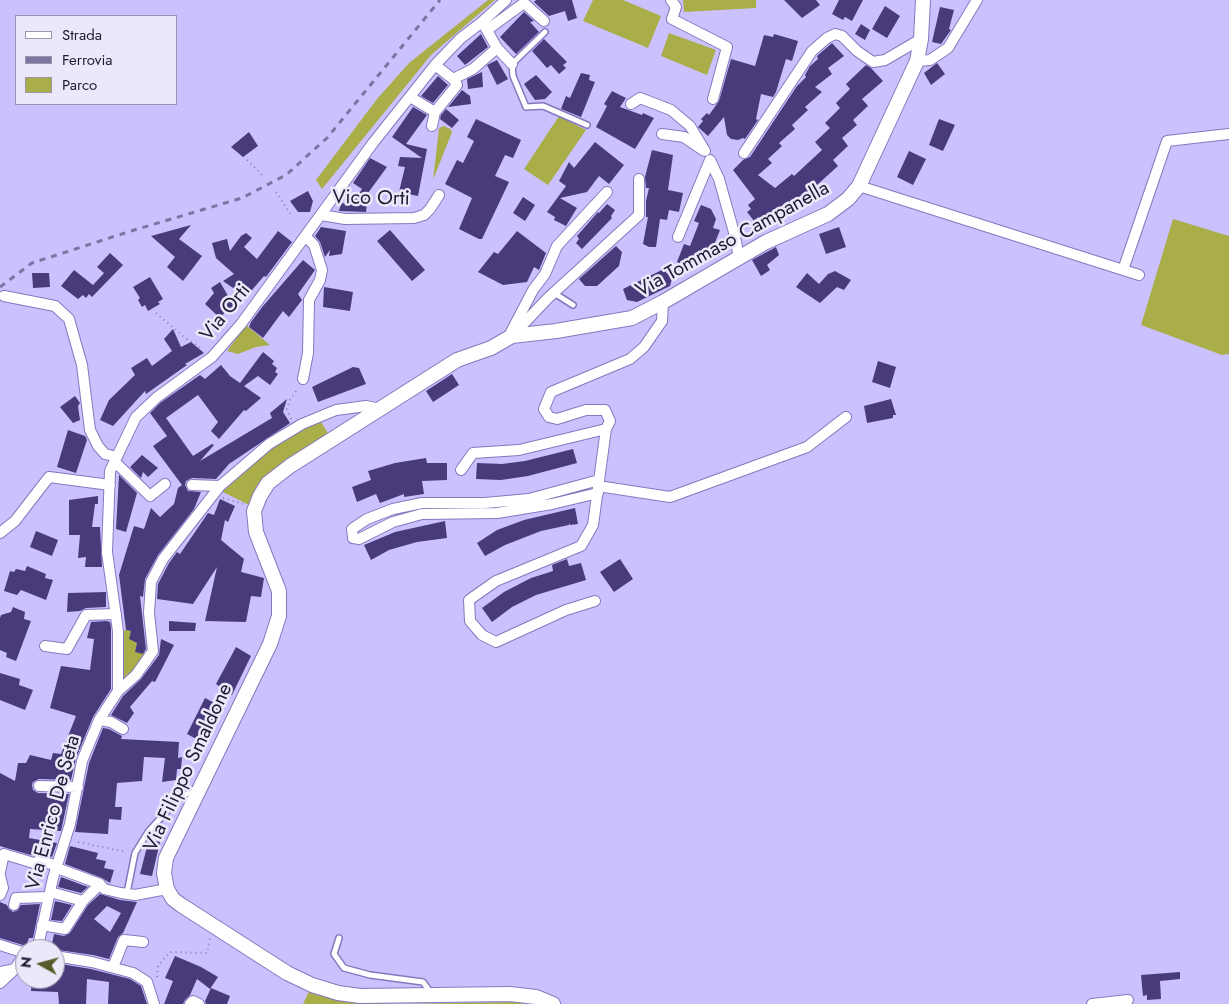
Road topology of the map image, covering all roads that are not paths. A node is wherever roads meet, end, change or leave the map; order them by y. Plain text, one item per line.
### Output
1 (506, 0) edge
2 (672, 0) edge
3 (923, 0) edge
4 (977, 0) edge
5 (544, 21) dead end
6 (485, 26) junction
7 (545, 32) dead end
8 (921, 39) junction
9 (497, 48) junction
10 (917, 60) junction
11 (512, 64) junction
12 (435, 65) junction
13 (453, 79) junction
14 (410, 97) junction
15 (713, 99) dead end
16 (631, 104) dead end
17 (435, 112) junction
18 (587, 125) dead end
19 (432, 126) dead end
20 (662, 134) dead end
21 (1229, 134) edge
22 (744, 153) dead end
23 (708, 156) junction
24 (639, 179) dead end
25 (859, 186) junction
26 (607, 192) dead end
27 (439, 194) dead end
28 (321, 215) junction
29 (306, 236) junction
30 (678, 237) dead end
31 (739, 259) junction
32 (1123, 270) junction
33 (1139, 275) dead end
34 (553, 293) junction
35 (4, 296) dead end
36 (663, 302) junction
37 (573, 305) dead end
38 (510, 338) junction
39 (303, 379) road end
40 (380, 409) junction
41 (846, 417) dead end
42 (606, 429) junction
43 (116, 459) junction
44 (461, 470) dead end
45 (165, 484) dead end
46 (110, 485) junction
47 (192, 485) dead end
48 (598, 487) junction
49 (217, 490) junction
50 (0, 533) edge
51 (595, 601) dead end
52 (116, 614) junction
53 (45, 646) dead end
54 (118, 692) junction
55 (99, 720) junction
56 (124, 729) dead end
57 (200, 785) junction
58 (39, 786) dead end
59 (78, 787) junction
60 (2, 854) edge
61 (57, 867) junction
62 (0, 872) edge
63 (0, 876) edge
64 (100, 884) junction
65 (128, 888) dead end
66 (167, 889) junction
67 (49, 894) junction
68 (0, 895) edge
69 (83, 901) junction
70 (14, 905) dead end
71 (42, 925) junction
72 (339, 938) dead end
73 (39, 939) edge
74 (143, 942) dead end
75 (0, 945) edge
76 (15, 950) edge
77 (65, 958) edge
78 (113, 967) junction
79 (15, 969) joint
80 (0, 972) edge
81 (0, 983) edge
82 (432, 996) junction
83 (1128, 1000) dead end
84 (154, 1004) edge
85 (190, 1004) edge
86 (199, 1004) edge
87 (553, 1004) edge
88 (1092, 1004) edge

1 - 6 street, Via Orti
2 - 15 street
3 - 8 street, Via Tommaso Campanella
4 - 10 street
5 - 6 street
6 - 9 street
6 - 12 street, Via Orti
7 - 11 lane
8 - 10 street, Via Tommaso Campanella
8 - 22 street
9 - 11 street
9 - 13 street
10 - 25 street, Via Tommaso Campanella
11 - 18 lane
12 - 13 street
12 - 14 street, Via Orti
13 - 17 street
14 - 17 street
14 - 28 street, Via Orti
16 - 23 street
17 - 19 street
20 - 23 street
21 - 32 street
23 - 30 street
23 - 31 street
24 - 34 street
25 - 31 street, Via Tommaso Campanella
25 - 32 street
26 - 38 street
27 - 28 street, Vico Orti
28 - 29 street, Via Orti
29 - 39 street
29 - 43 street, Via Orti
31 - 36 street, Via Tommaso Campanella
32 - 33 street
34 - 37 lane
34 - 38 street
35 - 43 street
36 - 38 street, Via Tommaso Campanella
36 - 42 street
38 - 40 street
40 - 49 street, Via Enrico De Seta
40 - 57 street, Via Filippo Smaldone
41 - 48 street
42 - 44 street
42 - 48 street
43 - 45 street
43 - 46 street, Via Orti
46 - 50 street
46 - 52 street, Via Orti
47 - 49 street
48 - 48 street
48 - 51 street
49 - 54 street, Via Enrico De Seta
52 - 53 street
52 - 54 street, Via Orti
54 - 55 street, Via Enrico De Seta
55 - 56 street
55 - 59 street, Via Enrico De Seta
57 - 65 lane
57 - 66 street, Via Filippo Smaldone
58 - 59 street
59 - 61 street, Via Enrico De Seta
60 - 61 street
60 - 62 street
61 - 64 street
61 - 67 street, Via Enrico De Seta
63 - 68 street
64 - 66 street
64 - 69 street
66 - 82 street
67 - 69 street
67 - 70 street
67 - 71 street, Via Enrico De Seta
69 - 71 street
71 - 73 street, Via Enrico De Seta
72 - 82 lane
74 - 78 street
75 - 76 street
77 - 78 street
78 - 84 street
79 - 80 street
79 - 81 street
82 - 87 street
83 - 88 street
85 - 86 street

